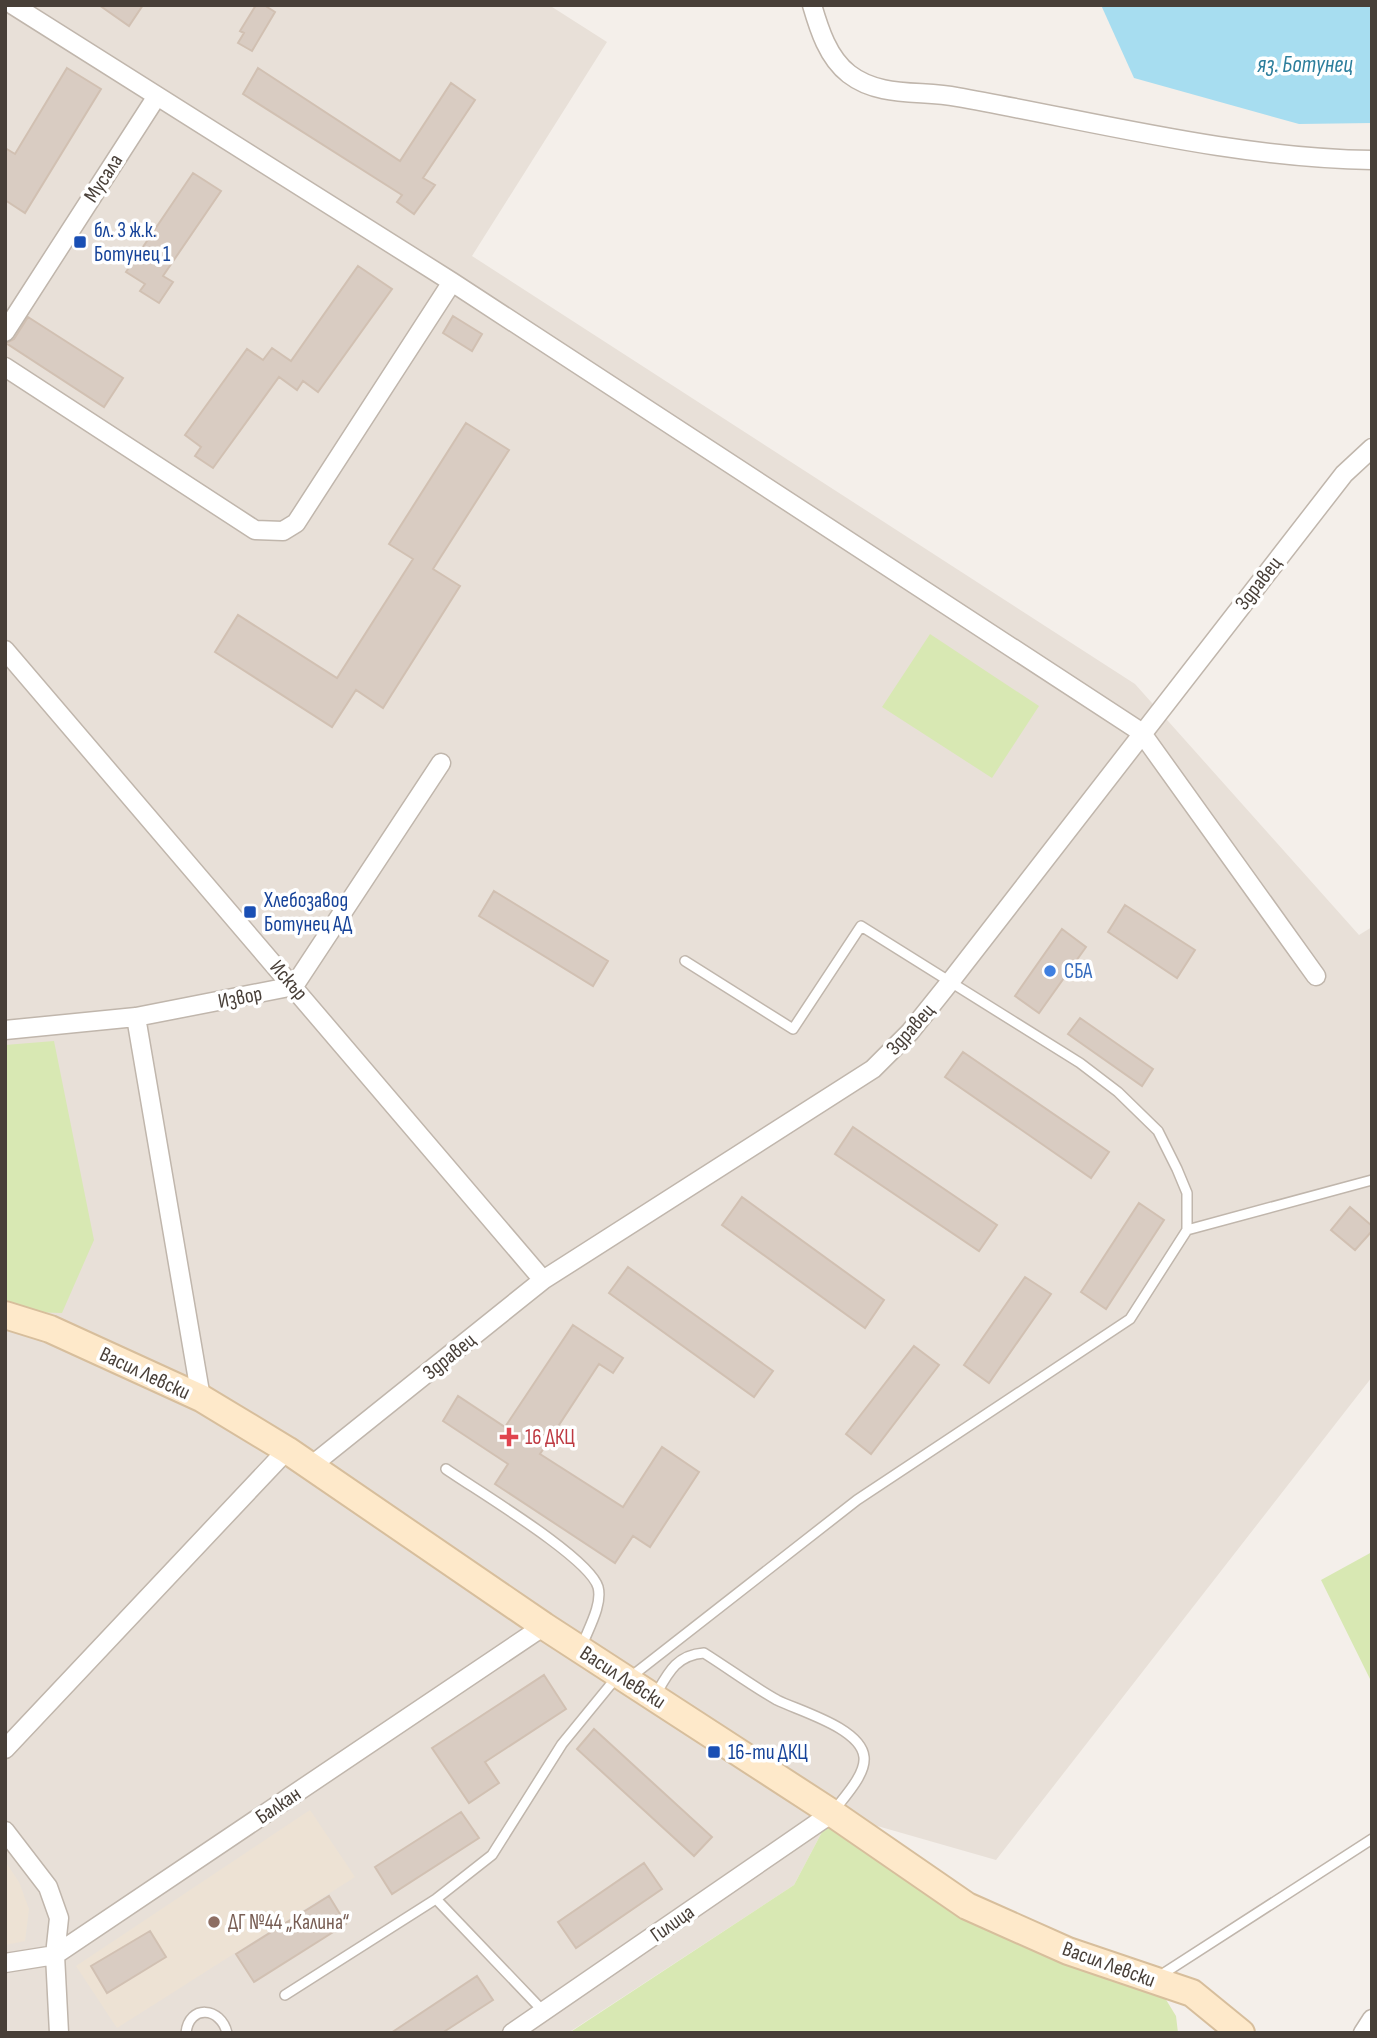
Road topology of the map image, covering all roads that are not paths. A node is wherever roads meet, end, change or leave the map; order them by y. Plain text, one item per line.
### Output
1 (13, 5) edge
2 (811, 5) edge
3 (157, 96) junction
4 (1372, 160) edge
5 (452, 282) junction
6 (5, 332) edge
7 (5, 367) edge
8 (1372, 448) edge
9 (5, 650) edge
10 (1141, 732) junction
11 (440, 763) dead end
12 (685, 961) dead end
13 (1316, 976) dead end
14 (950, 982) junction
15 (294, 986) junction
16 (136, 1017) junction
17 (5, 1030) edge
18 (1372, 1180) edge
19 (1187, 1230) junction
20 (543, 1280) junction
21 (5, 1315) edge
22 (201, 1398) junction
23 (287, 1450) junction
24 (311, 1466) junction
25 (446, 1469) dead end
26 (544, 1626) junction
27 (580, 1649) junction
28 (623, 1677) junction
29 (654, 1697) junction
30 (5, 1749) edge
31 (832, 1813) junction
32 (5, 1830) edge
33 (1372, 1839) edge
34 (436, 1899) junction
35 (55, 1955) junction
36 (5, 1963) edge
37 (1154, 1980) junction
38 (285, 1995) dead end
39 (544, 2012) junction
40 (1372, 2019) edge
41 (59, 2033) edge
42 (186, 2033) edge
43 (227, 2033) edge
44 (512, 2033) edge
45 (1241, 2033) edge
46 (1363, 2033) edge

1 - 3 street
2 - 4 street
3 - 5 street
3 - 6 street, Мусала
5 - 7 street
5 - 10 street
8 - 10 street, Здравец
9 - 15 street, Искър
10 - 13 street
10 - 14 street, Здравец
11 - 15 street
12 - 14 lane
14 - 19 lane
14 - 20 street, Здравец
15 - 16 street, Извор
15 - 20 street, Искър
16 - 17 street, Извор
16 - 22 street
18 - 19 lane
19 - 28 lane
20 - 24 street, Здравец
21 - 22 street, Васил Левски
22 - 23 street, Васил Левски
23 - 24 street, Васил Левски
23 - 30 street
24 - 26 street, Васил Левски
25 - 27 lane
26 - 27 street, Васил Левски
26 - 35 street, Балкан
27 - 28 street, Васил Левски
28 - 29 street, Васил Левски
28 - 34 lane
29 - 31 street, Васил Левски
29 - 31 lane
31 - 37 street, Васил Левски
31 - 39 street, Гилица
32 - 35 street
33 - 37 lane
34 - 38 lane
34 - 39 lane
35 - 36 street, Балкан
35 - 41 street
37 - 45 street, Васил Левски
39 - 44 street, Гилица
40 - 46 street
42 - 43 lane

